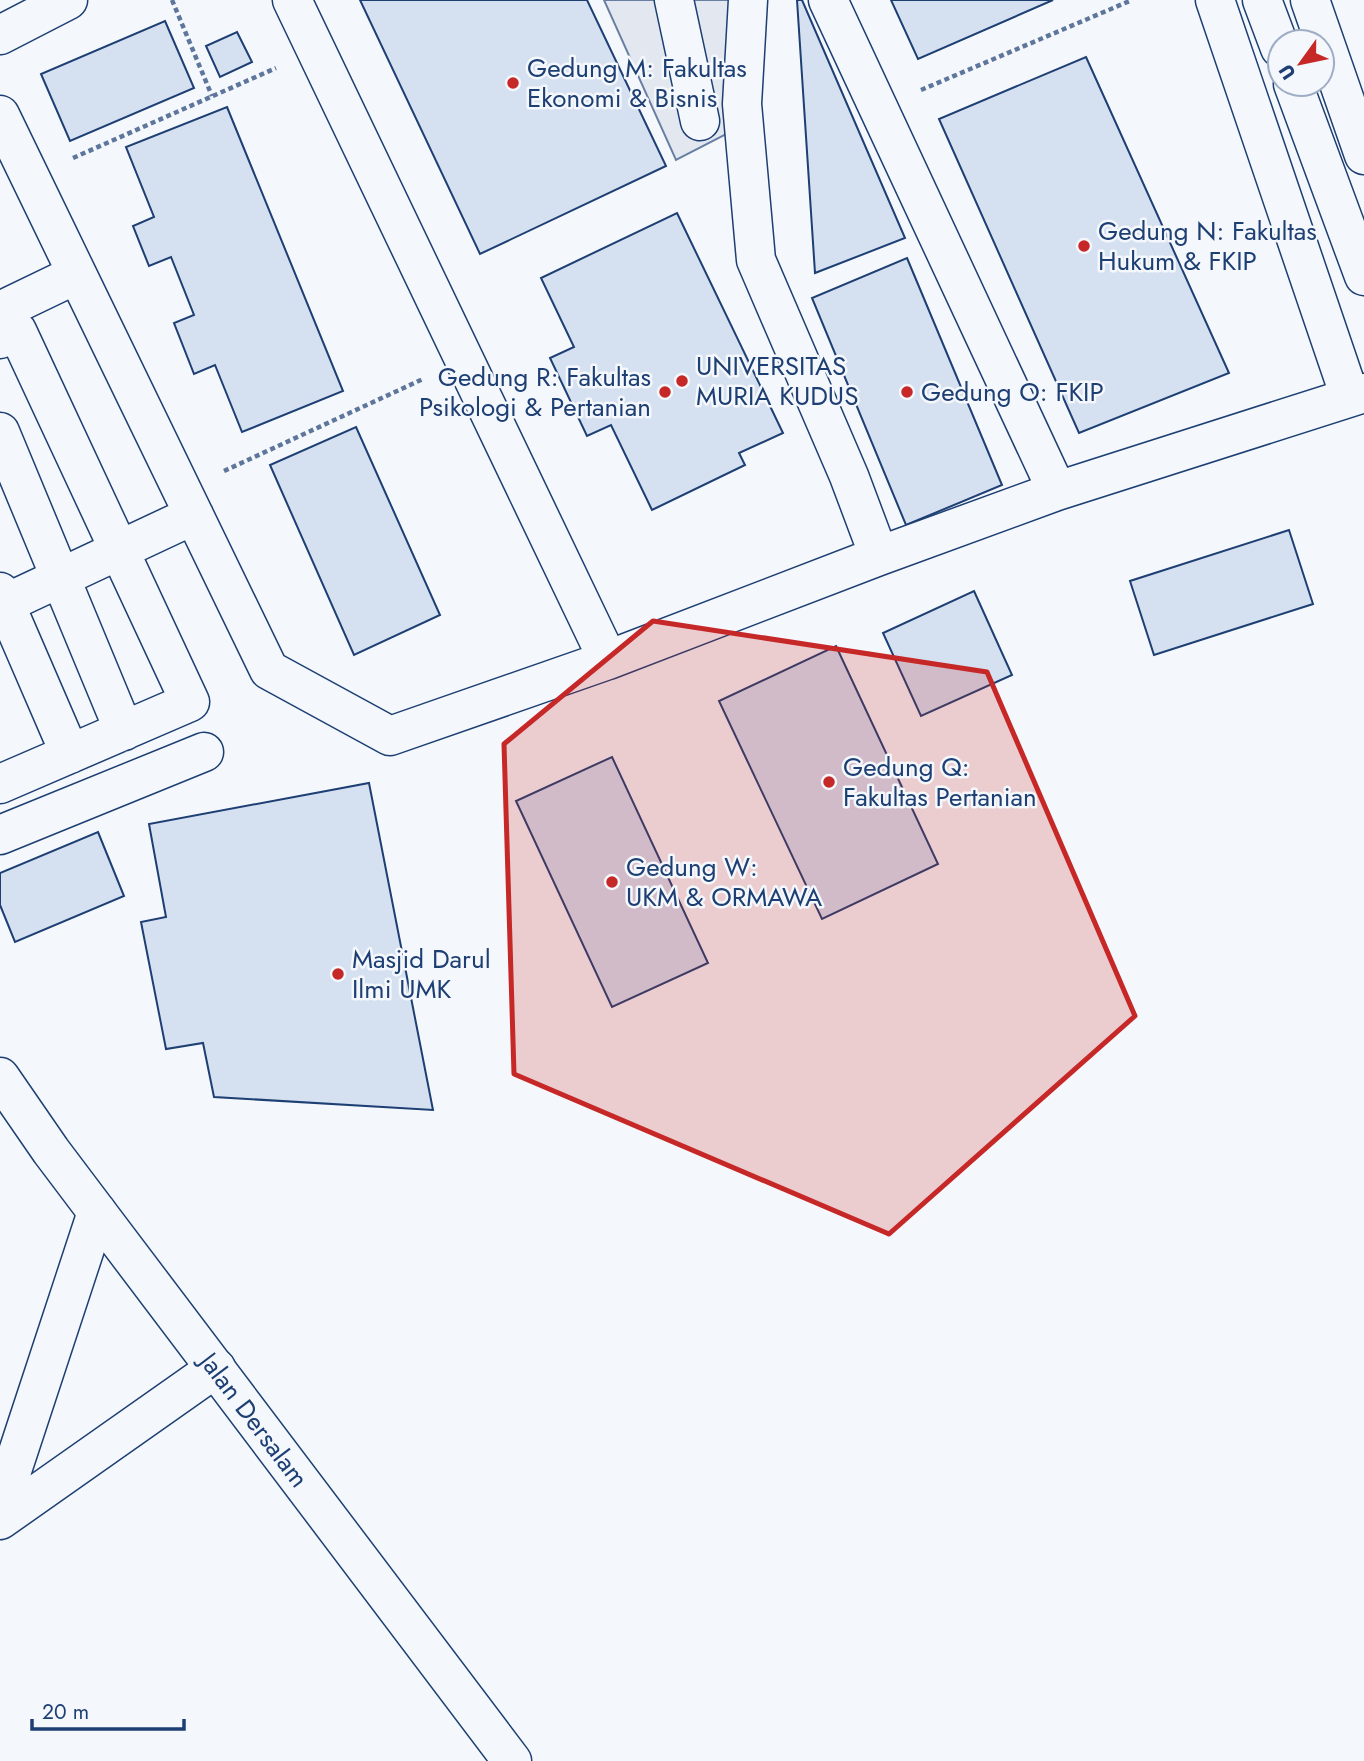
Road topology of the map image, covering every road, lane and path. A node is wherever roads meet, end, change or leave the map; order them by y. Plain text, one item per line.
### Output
1 (68, 0) edge
2 (172, 0) edge
3 (292, 0) edge
4 (674, 0) edge
5 (748, 0) edge
6 (828, 0) edge
7 (1132, 0) edge
8 (1215, 0) edge
9 (1262, 0) edge
10 (1310, 0) edge
11 (1272, 28) edge
12 (0, 36) edge
13 (316, 51) junction
14 (212, 96) junction
15 (1298, 98) edge
16 (878, 108) junction
17 (0, 115) edge
18 (700, 121) dead end
19 (1364, 155) edge
20 (31, 177) junction
21 (77, 274) junction
22 (1364, 276) edge
23 (0, 311) edge
24 (0, 339) edge
25 (464, 360) junction
26 (46, 395) junction
27 (1357, 395) edge
28 (0, 415) edge
29 (0, 432) edge
30 (1056, 491) junction
31 (188, 503) junction
32 (119, 550) junction
33 (879, 556) junction
34 (61, 577) junction
35 (2, 601) edge
36 (608, 660) junction
37 (124, 731) junction
38 (204, 752) dead end
39 (70, 754) junction
40 (4, 771) edge
41 (0, 835) edge
42 (0, 1077) edge
43 (97, 1212) junction
44 (216, 1368) junction
45 (0, 1507) edge
46 (0, 1520) edge
47 (512, 1761) edge

1 - 12 main road
2 - 14 path
3 - 13 main road
4 - 18 main road
5 - 33 main road
6 - 16 main road
7 - 16 path
8 - 27 main road
9 - 11 main road
10 - 19 main road
13 - 14 path
13 - 25 main road
14 - 20 path
15 - 22 main road
16 - 30 main road
17 - 20 main road
20 - 21 main road
21 - 23 main road
21 - 31 main road
24 - 26 main road
25 - 31 path
25 - 36 main road
26 - 28 main road
26 - 32 main road
27 - 30 main road
29 - 34 main road
30 - 33 main road
31 - 32 main road
31 - 36 main road
32 - 34 main road
32 - 37 main road
33 - 36 main road
34 - 35 main road
34 - 37 main road
35 - 39 main road
37 - 39 main road
38 - 41 main road
39 - 40 main road
42 - 43 main road, Jalan Dersalam
43 - 44 main road, Jalan Dersalam
43 - 45 main road
44 - 46 main road
44 - 47 main road, Jalan Dersalam

